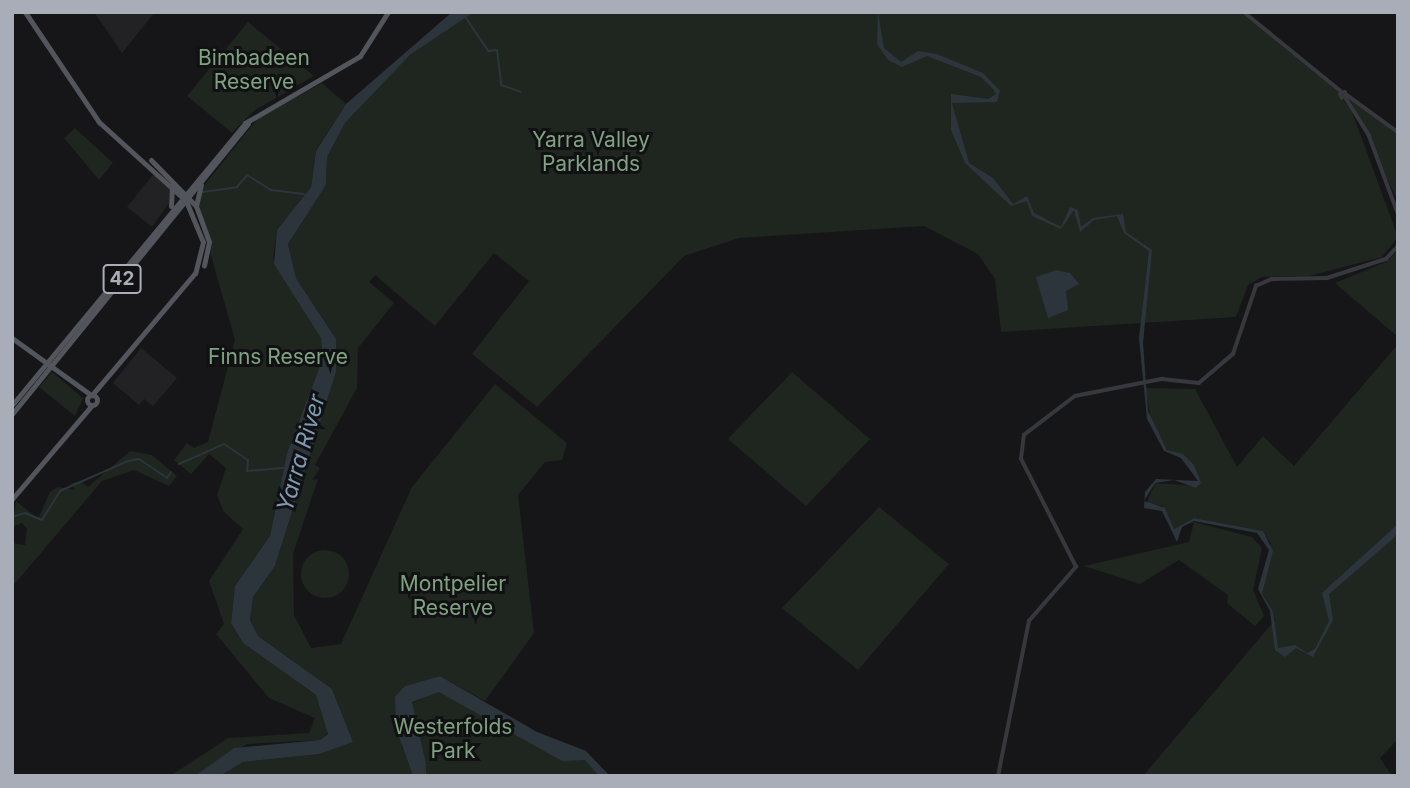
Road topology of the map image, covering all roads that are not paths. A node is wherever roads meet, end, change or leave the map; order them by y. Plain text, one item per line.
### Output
1 (27, 12) edge
2 (388, 12) edge
3 (1244, 12) edge
4 (1346, 96) junction
5 (256, 113) junction
6 (1398, 132) edge
7 (172, 180) junction
8 (195, 180) junction
9 (202, 180) junction
10 (186, 196) junction
11 (196, 206) junction
12 (169, 213) junction
13 (1398, 213) edge
14 (1398, 246) edge
15 (204, 262) junction
16 (12, 338) edge
17 (49, 364) junction
18 (91, 399) junction
19 (12, 405) edge
20 (12, 414) edge
21 (12, 499) edge
22 (996, 776) edge

1 - 7 main road
2 - 5 main road
3 - 4 street
4 - 6 street
4 - 13 street
5 - 8 main road
5 - 9 main road
7 - 8 main road
7 - 10 main road
7 - 12 main road
8 - 10 main road
9 - 10 main road
9 - 11 main road
10 - 11 main road
10 - 12 main road
10 - 15 main road
10 - 17 main road, 42
11 - 15 main road
12 - 17 main road, 42
14 - 22 street
15 - 18 main road
16 - 17 main road
17 - 18 main road
17 - 19 main road, 42
17 - 20 main road, 42
18 - 21 main road

